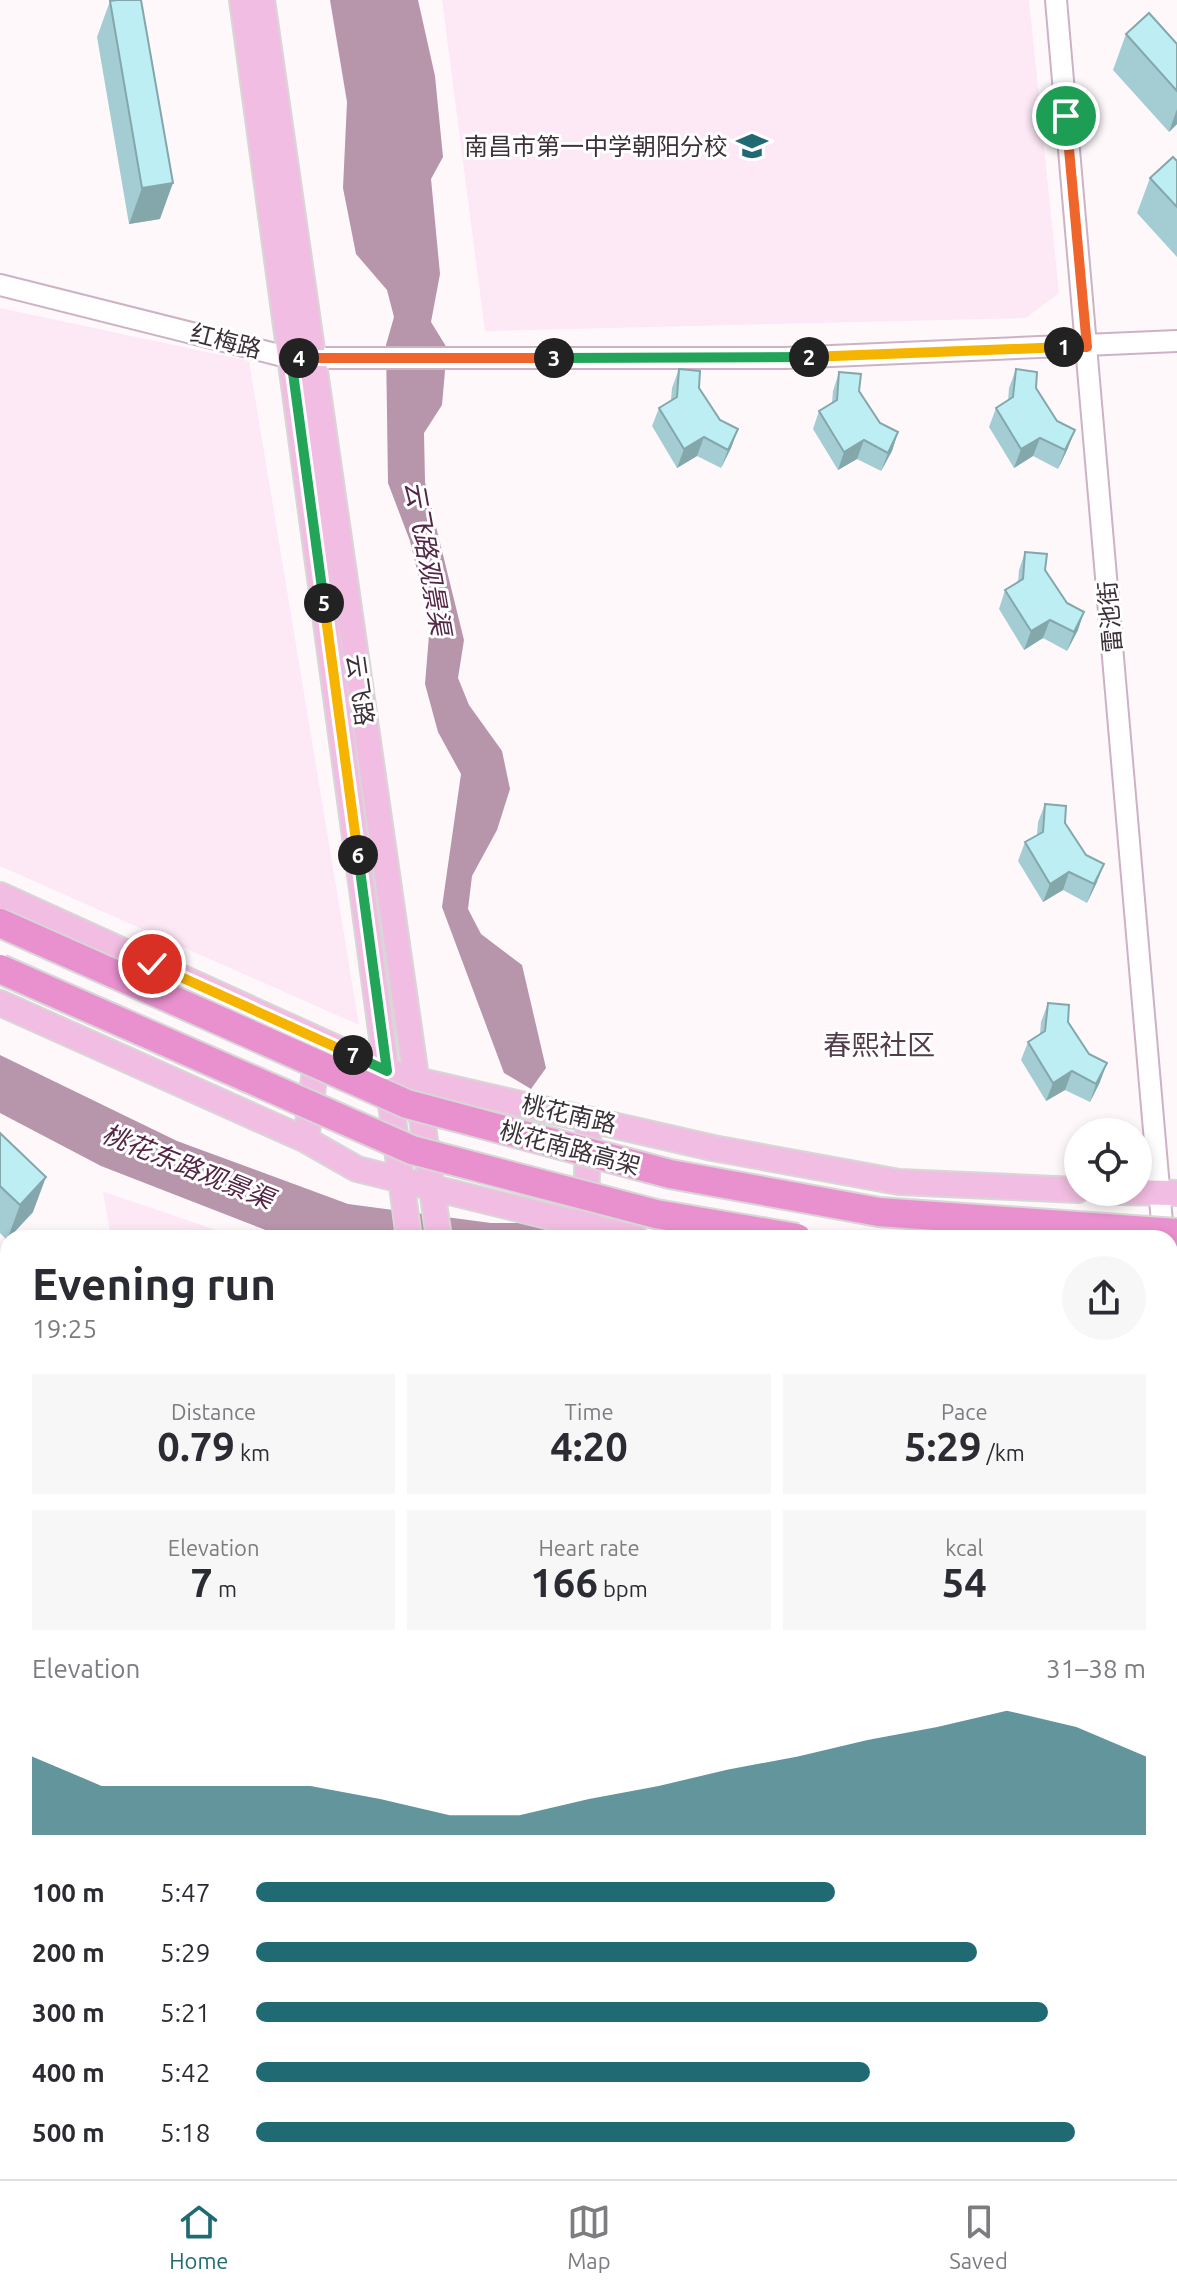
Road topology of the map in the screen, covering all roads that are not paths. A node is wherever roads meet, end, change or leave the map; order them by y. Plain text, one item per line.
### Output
1 (242, 0) edge
2 (262, 0) edge
3 (1056, 0) edge
4 (0, 285) edge
5 (1177, 341) edge
6 (1087, 347) junction
7 (302, 358) junction
8 (0, 895) edge
9 (0, 923) edge
10 (0, 969) edge
11 (0, 1003) edge
12 (319, 1039) junction
13 (387, 1071) junction
14 (416, 1080) junction
15 (588, 1119) junction
16 (306, 1140) junction
17 (402, 1188) junction
18 (1064, 1189) edge
19 (433, 1194) junction
20 (1168, 1194) edge
21 (586, 1225) junction
22 (408, 1230) edge
23 (438, 1230) edge
24 (605, 1230) edge
25 (750, 1230) edge
26 (1128, 1230) edge
27 (1170, 1230) edge

1 - 7 main road, 云飞路
2 - 7 main road, 云飞路
3 - 6 street, 雷池街
4 - 7 street, 红梅路
5 - 6 street, 红梅路
6 - 7 street, 红梅路
6 - 20 street, 雷池街
7 - 13 main road, 云飞路
7 - 14 main road, 云飞路
8 - 12 main road, 桃花南路
9 - 26 highway, 桃花南路高架, bridge
10 - 25 highway, 桃花南路高架, bridge
11 - 16 main road
12 - 13 main road, 桃花南路
12 - 16 main road
13 - 14 main road, 桃花南路
13 - 17 main road, 云飞路
14 - 15 main road, 桃花南路
14 - 19 main road, 云飞路
15 - 18 main road, 桃花南路
15 - 21 main road
16 - 17 main road
17 - 19 main road
17 - 22 main road, 云飞路
19 - 21 main road
19 - 23 main road, 云飞路
20 - 27 street, 雷池街
21 - 24 main road

